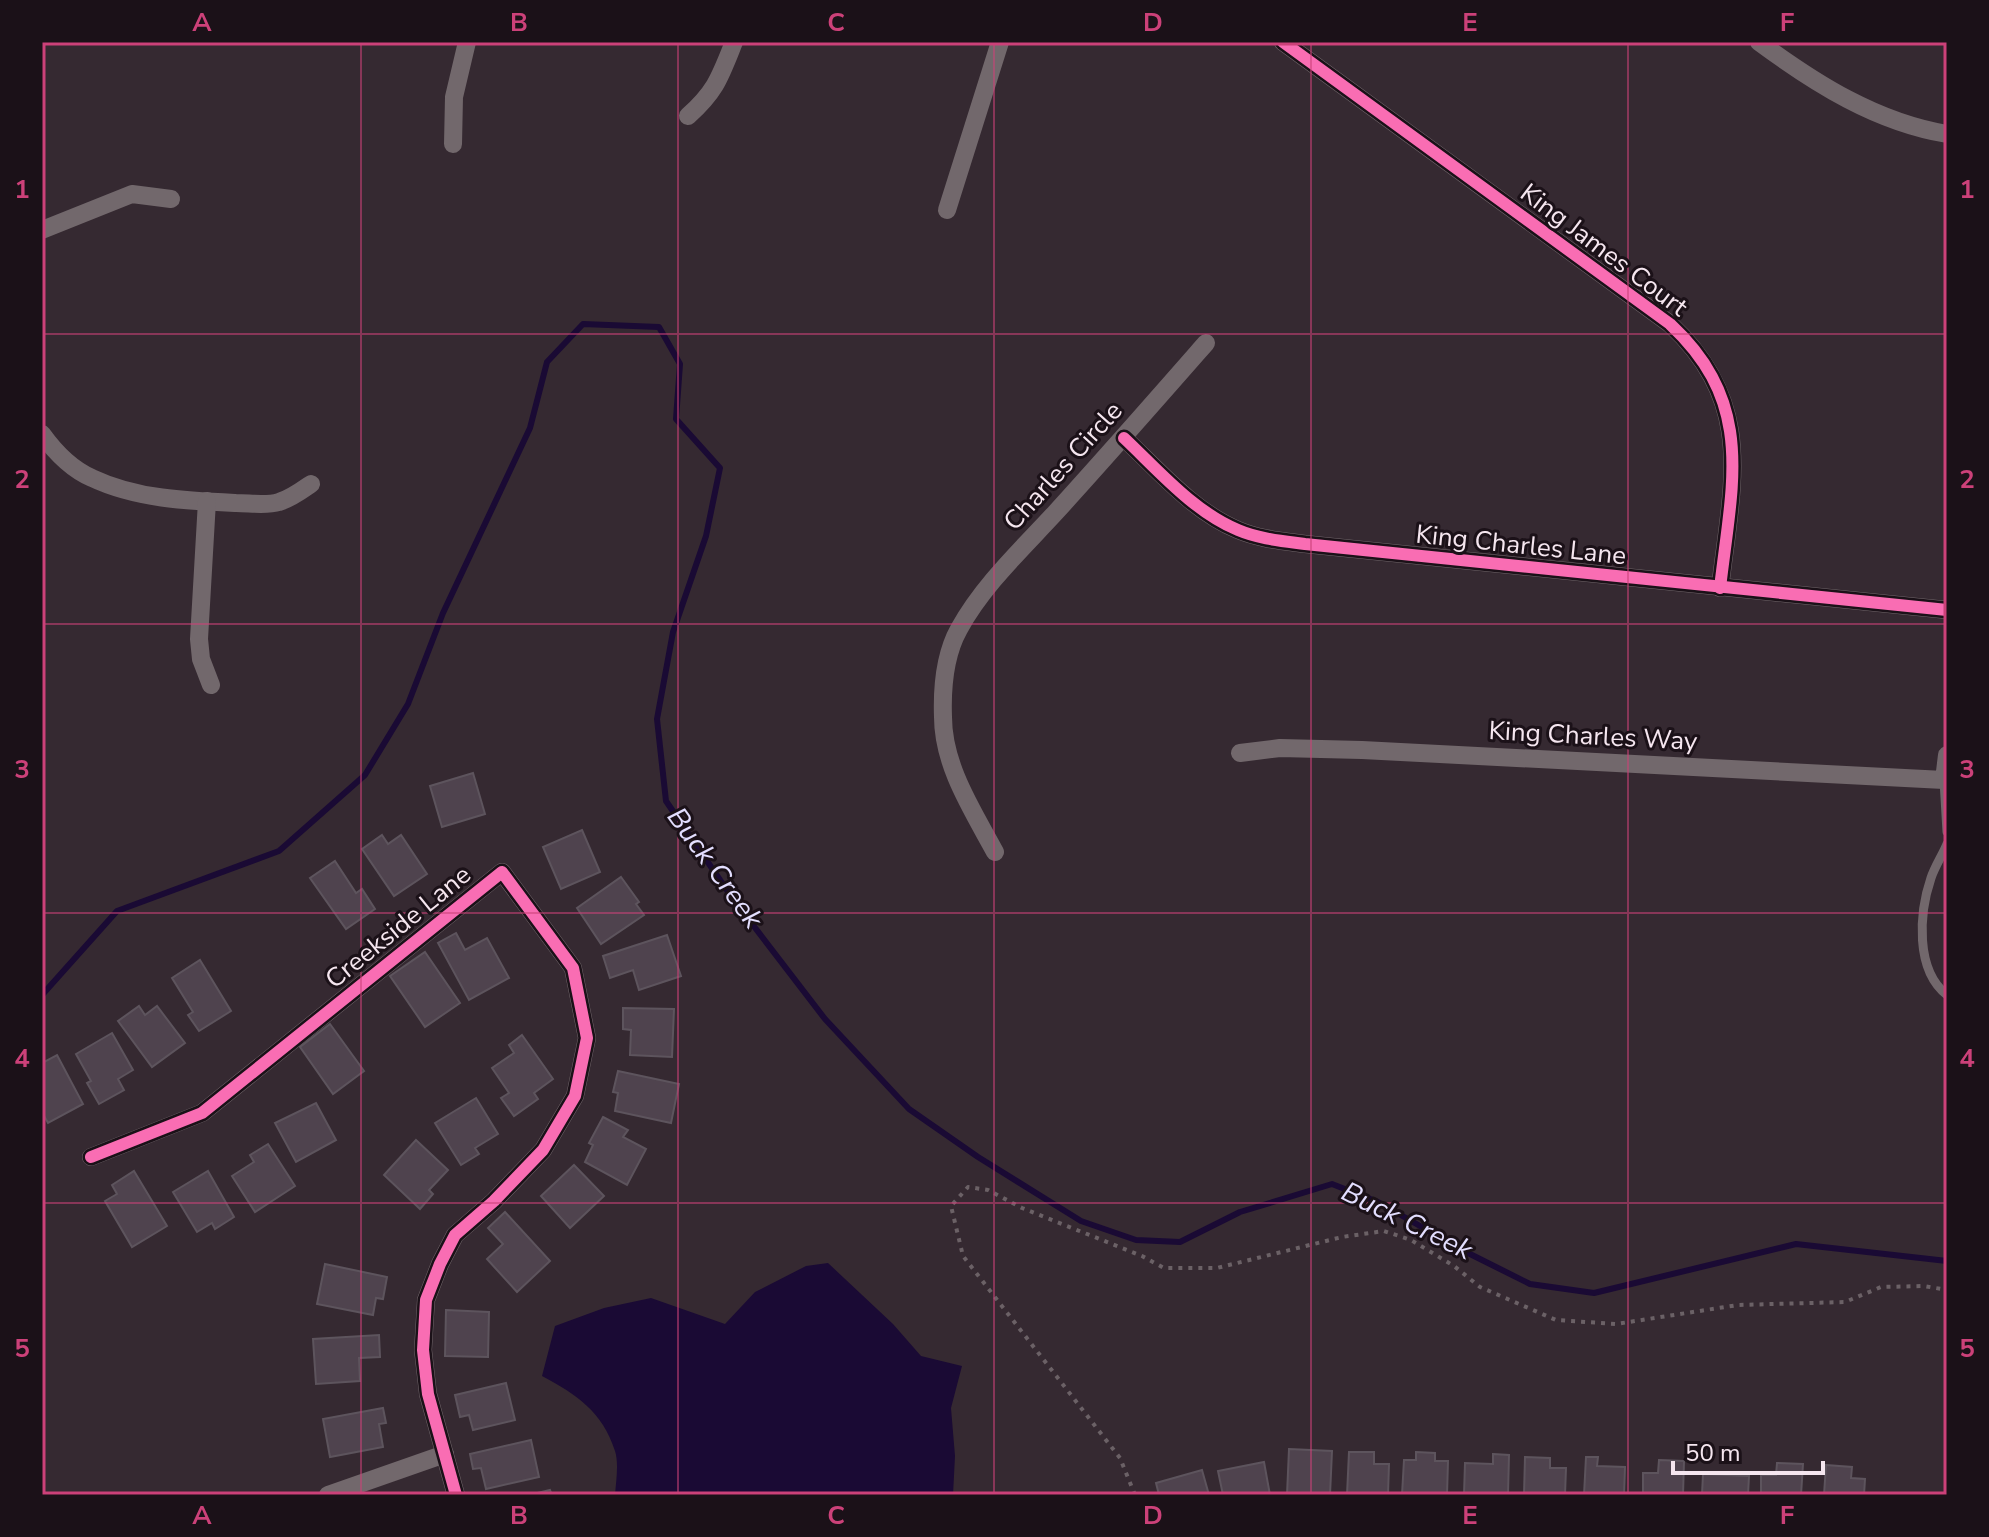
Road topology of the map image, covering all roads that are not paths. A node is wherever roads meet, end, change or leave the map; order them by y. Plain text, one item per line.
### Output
1 (467, 42) edge
2 (734, 42) edge
3 (1000, 42) edge
4 (1283, 42) edge
5 (1759, 42) edge
6 (688, 116) dead end
7 (1947, 134) edge
8 (453, 144) dead end
9 (171, 199) dead end
10 (947, 210) dead end
11 (42, 230) edge
12 (1206, 343) dead end
13 (42, 434) edge
14 (1124, 438) junction
15 (311, 484) dead end
16 (207, 501) junction
17 (1720, 588) junction
18 (1947, 610) edge
19 (211, 685) dead end
20 (1240, 753) dead end
21 (1947, 755) edge
22 (1944, 780) junction
23 (1947, 832) edge
24 (1947, 844) edge
25 (995, 852) dead end
26 (1947, 995) edge
27 (91, 1157) dead end
28 (445, 1454) junction
29 (328, 1495) edge
30 (456, 1495) edge

1 - 8 street
2 - 6 street
3 - 10 street
4 - 17 street, King James Court
5 - 7 street
9 - 11 street
12 - 14 street, Charles Circle
13 - 16 street
14 - 17 street, King Charles Lane
14 - 25 street, Charles Circle
15 - 16 street
16 - 19 street
17 - 18 street, King Charles Lane
20 - 22 street, King Charles Way
21 - 22 street
22 - 23 lane
24 - 26 lane
27 - 28 street, Creekside Lane
28 - 29 street
28 - 30 street, Creekside Lane

